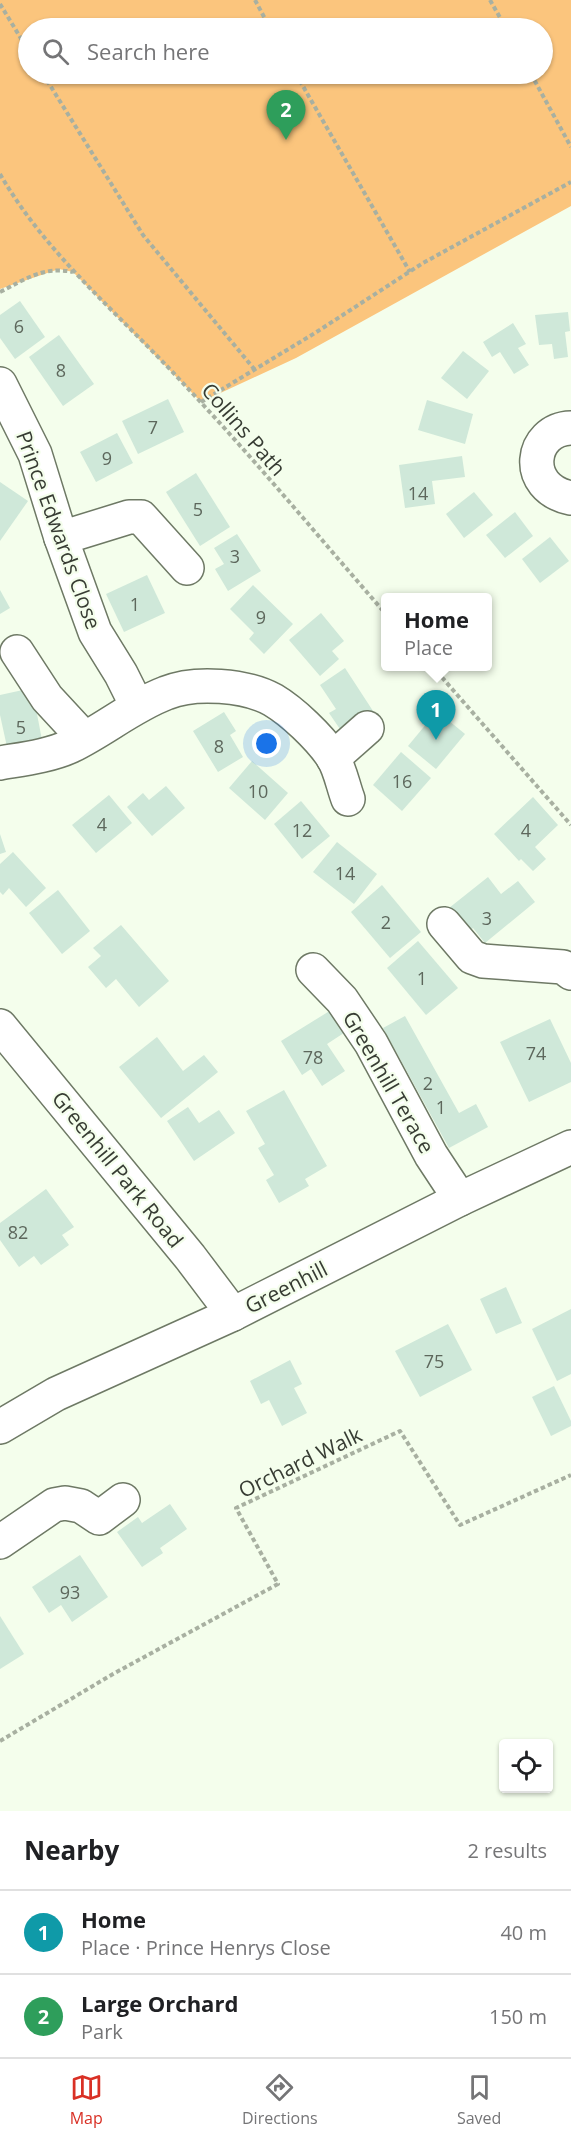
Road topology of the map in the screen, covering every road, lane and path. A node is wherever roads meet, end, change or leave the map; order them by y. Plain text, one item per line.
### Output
1 (255, 0) edge
2 (490, 0) edge
3 (0, 4) edge
4 (265, 18) edge
5 (500, 18) edge
6 (18, 34) edge
7 (49, 84) edge
8 (302, 84) edge
9 (536, 84) edge
10 (571, 147) edge
11 (0, 174) edge
12 (571, 182) edge
13 (73, 272) junction
14 (410, 272) junction
15 (0, 292) edge
16 (255, 370) junction
17 (0, 384) edge
18 (201, 402) junction
19 (571, 428) edge
20 (571, 498) edge
21 (61, 538) junction
22 (187, 568) dead end
23 (381, 608) edge
24 (17, 652) dead end
25 (436, 671) edge
26 (137, 706) junction
27 (367, 728) dead end
28 (84, 738) junction
29 (333, 758) junction
30 (0, 762) edge
31 (348, 799) dead end
32 (571, 825) edge
33 (444, 924) dead end
34 (314, 970) dead end
35 (571, 973) edge
36 (0, 1026) edge
37 (571, 1147) edge
38 (460, 1199) junction
39 (232, 1314) junction
40 (0, 1427) edge
41 (571, 1475) edge
42 (123, 1500) dead end
43 (0, 1542) edge
44 (0, 1742) edge

1 - 4 path
2 - 5 path
3 - 6 path
7 - 16 path
8 - 14 path
9 - 10 path
11 - 13 path, Collins Path
12 - 14 path
13 - 15 path
13 - 18 path, Collins Path
14 - 16 path
16 - 18 path
17 - 21 street, Prince Edwards Close
18 - 23 path, Collins Path
19 - 20 street
21 - 22 street
21 - 26 street, Prince Edwards Close
24 - 28 street
25 - 32 path
26 - 28 street
26 - 29 street
27 - 29 street
28 - 30 street
29 - 31 street
33 - 35 street
34 - 38 street, Greenhill Terace
36 - 39 street, Greenhill Park Road
37 - 38 street, Greenhill
38 - 39 street, Greenhill
39 - 40 street, Greenhill
41 - 44 path, Orchard Walk
42 - 43 street

